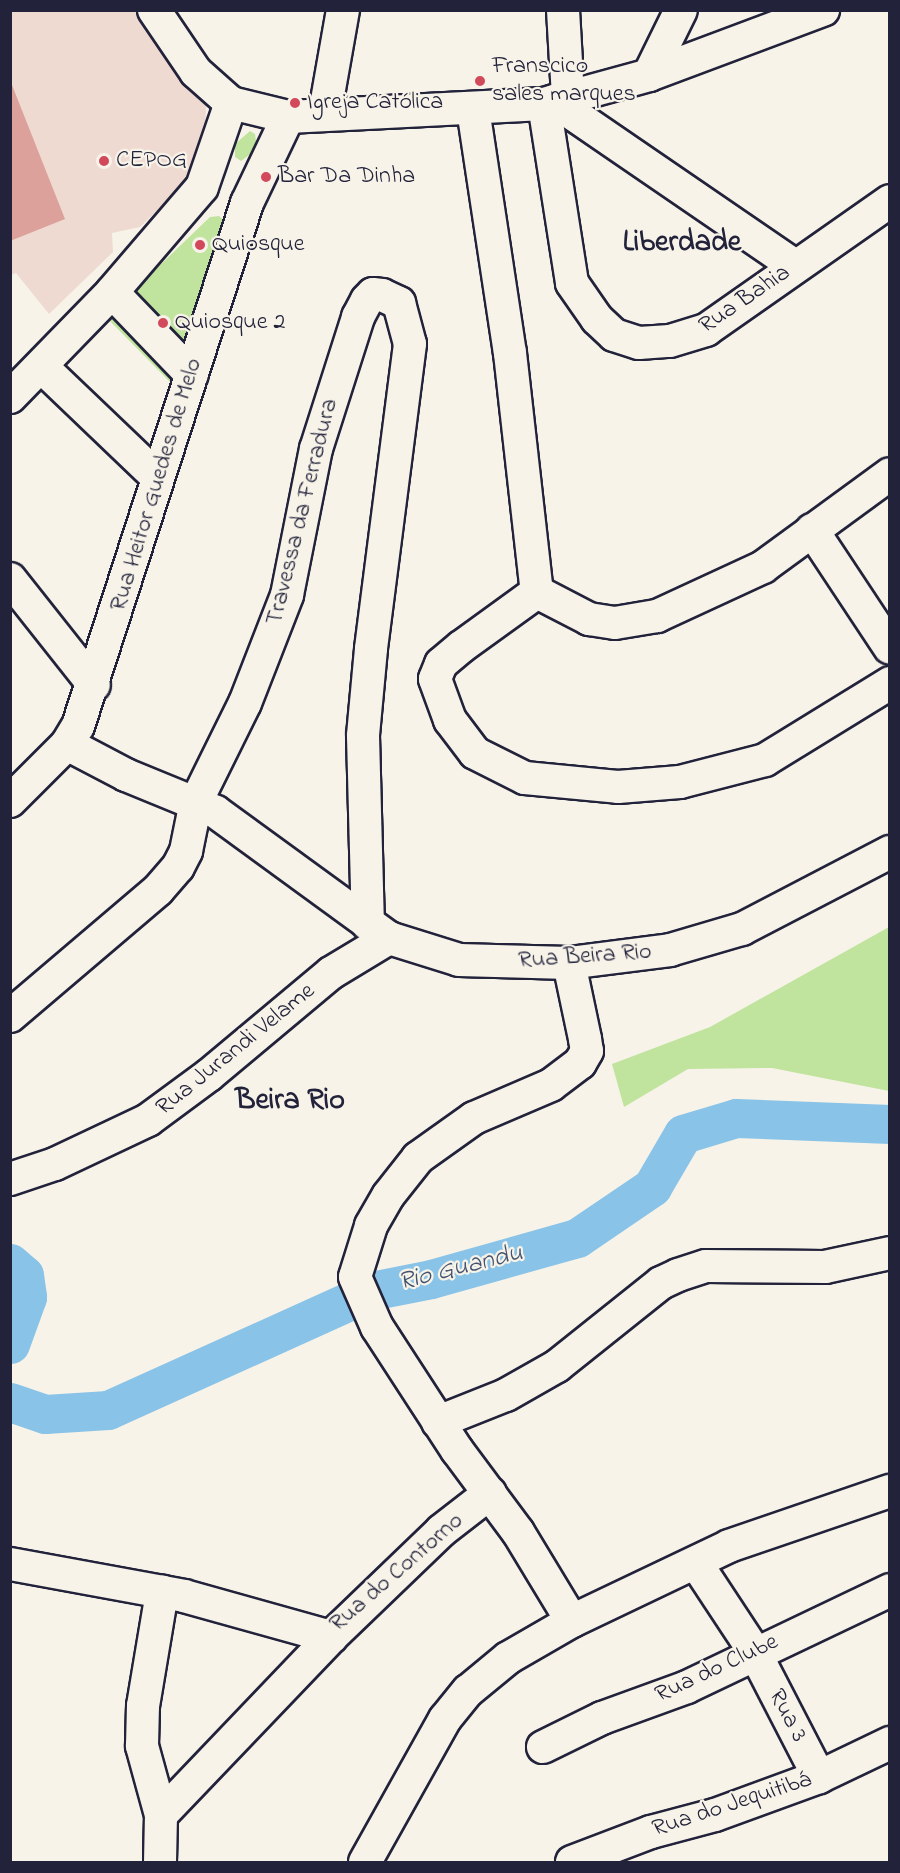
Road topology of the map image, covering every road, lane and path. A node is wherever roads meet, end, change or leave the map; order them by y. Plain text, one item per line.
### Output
1 (154, 10) edge
2 (344, 10) edge
3 (563, 10) edge
4 (681, 10) edge
5 (823, 10) edge
6 (649, 75) junction
7 (555, 101) junction
8 (231, 103) junction
9 (473, 109) junction
10 (325, 112) junction
11 (288, 117) junction
12 (202, 187) junction
13 (890, 201) edge
14 (247, 203) junction
15 (795, 266) junction
16 (112, 292) junction
17 (42, 367) junction
18 (192, 375) junction
19 (10, 397) edge
20 (890, 474) edge
21 (157, 477) junction
22 (812, 530) junction
23 (10, 579) edge
24 (537, 592) junction
25 (890, 648) edge
26 (890, 682) edge
27 (94, 685) junction
28 (67, 744) junction
29 (10, 801) edge
30 (196, 802) junction
31 (890, 852) edge
32 (379, 931) junction
33 (569, 963) junction
34 (10, 1016) edge
35 (10, 1179) edge
36 (890, 1253) edge
37 (438, 1422) junction
38 (890, 1491) edge
39 (490, 1493) junction
40 (696, 1563) junction
41 (10, 1564) edge
42 (890, 1590) edge
43 (162, 1592) junction
44 (572, 1621) junction
45 (331, 1636) junction
46 (753, 1652) junction
47 (890, 1743) edge
48 (543, 1747) dead end
49 (819, 1777) junction
50 (161, 1815) junction
51 (589, 1860) edge
52 (160, 1863) edge
53 (365, 1863) edge

1 - 8 street
2 - 10 street
3 - 7 street, Rua Bahia
4 - 6 street
5 - 6 street
6 - 7 street
7 - 9 street
7 - 15 street
7 - 15 street, Rua Bahia
8 - 11 street
8 - 12 street
9 - 10 street
9 - 24 street
10 - 11 street
11 - 14 street, Rua Heitor Guedes de Melo
12 - 14 street
12 - 16 street
13 - 15 street, Rua Bahia
14 - 18 street, Rua Heitor Guedes de Melo
16 - 17 street
16 - 18 street
17 - 19 street
17 - 21 street
18 - 21 street, Rua Heitor Guedes de Melo
20 - 22 street
21 - 27 street, Rua Heitor Guedes de Melo
22 - 24 street
22 - 25 street
23 - 27 street
24 - 26 street
27 - 28 street, Rua Heitor Guedes de Melo
28 - 29 street, Rua Heitor Guedes de Melo
28 - 30 street, Rua Beira Rio
30 - 32 street, Rua Beira Rio
30 - 32 street, Travessa da Ferradura
30 - 34 street, Travessa da Ferradura
31 - 33 street, Rua Beira Rio
32 - 33 street, Rua Beira Rio
32 - 35 street, Rua Jurandi Velame
33 - 37 street
36 - 37 street
37 - 39 street
38 - 40 street
39 - 44 street
39 - 45 street, Rua do Contorno
40 - 44 street
40 - 46 street, Rua 3
41 - 43 street, Rua do Contorno
42 - 46 street, Rua do Clube
43 - 45 street, Rua do Contorno
43 - 50 street
44 - 53 street
45 - 50 street
46 - 48 street, Rua do Clube
46 - 49 street, Rua 3
47 - 49 street, Rua do Jequitibá
49 - 51 street, Rua do Jequitibá
50 - 52 street

